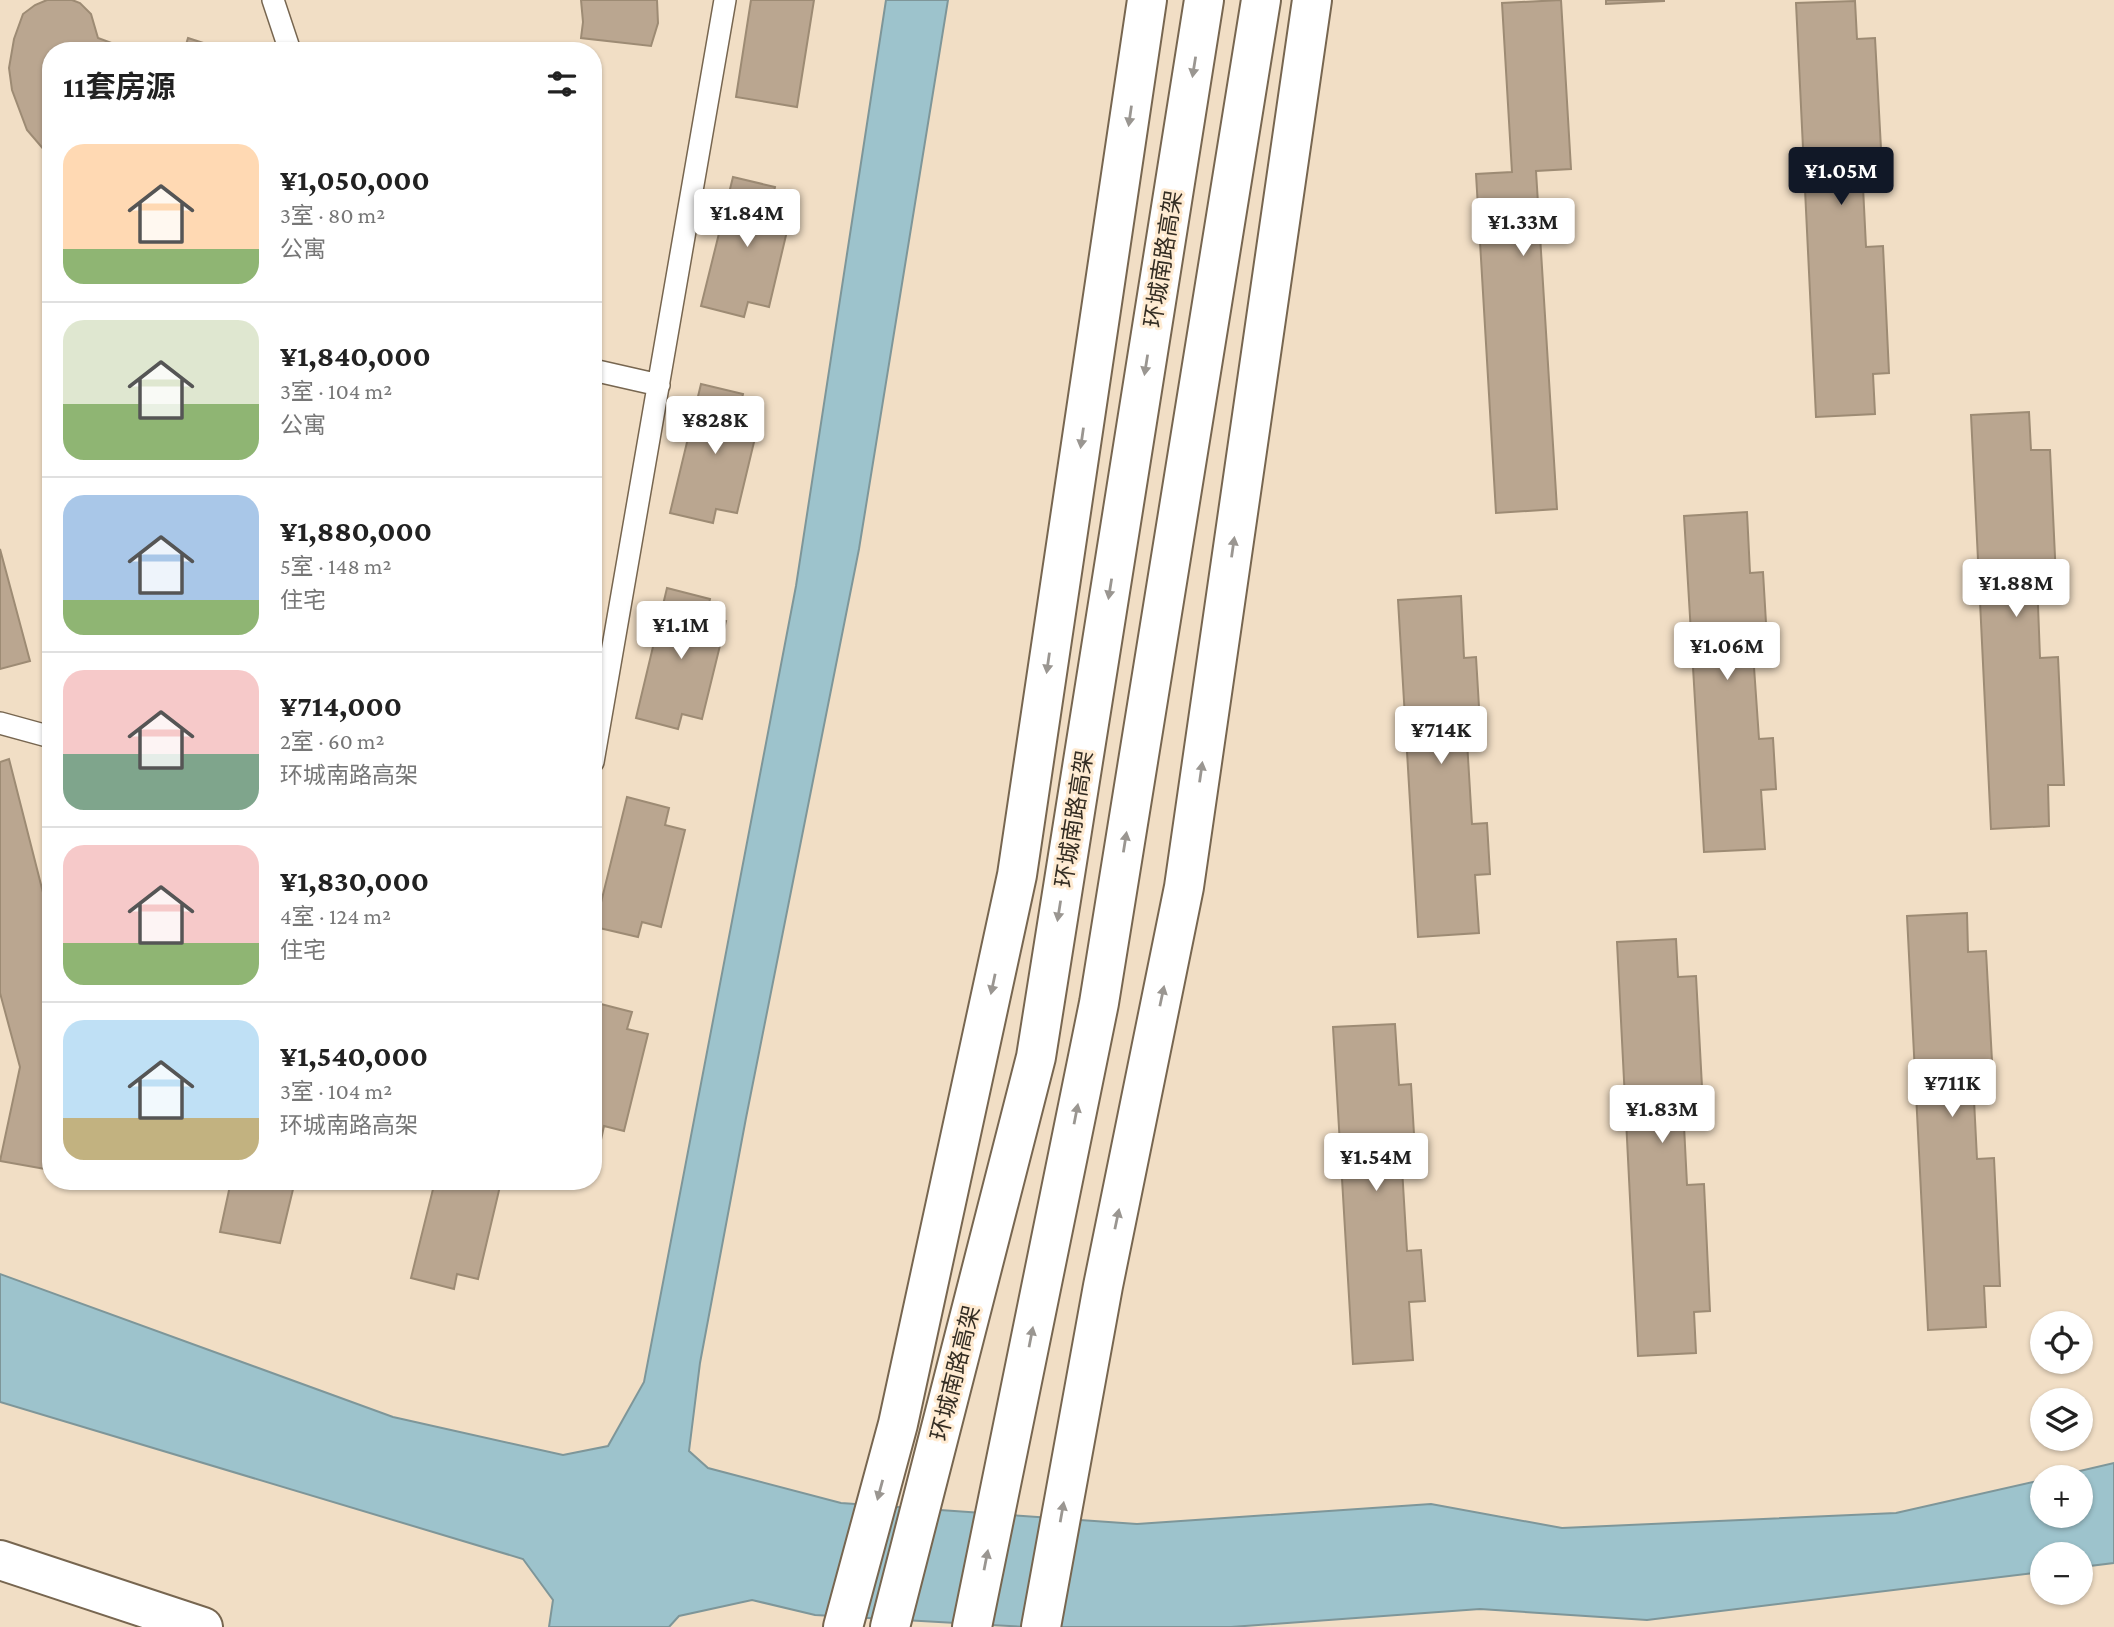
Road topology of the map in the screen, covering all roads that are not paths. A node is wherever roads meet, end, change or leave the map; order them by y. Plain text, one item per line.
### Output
1 (273, 0) edge
2 (725, 0) edge
3 (1147, 0) edge
4 (1204, 0) edge
5 (1261, 0) edge
6 (1311, 0) edge
7 (287, 42) edge
8 (602, 372) edge
9 (659, 385) junction
10 (602, 711) edge
11 (0, 723) edge
12 (42, 735) edge
13 (0, 1560) edge
14 (203, 1627) edge
15 (843, 1627) edge
16 (890, 1627) edge
17 (972, 1627) edge
18 (1041, 1627) edge

1 - 7 lane
2 - 9 lane
3 -> 15 main road
4 -> 16 main road, 环城南路高架
17 -> 5 main road
18 -> 6 main road
8 - 9 lane
9 - 10 lane
11 - 12 lane
13 - 14 main road

